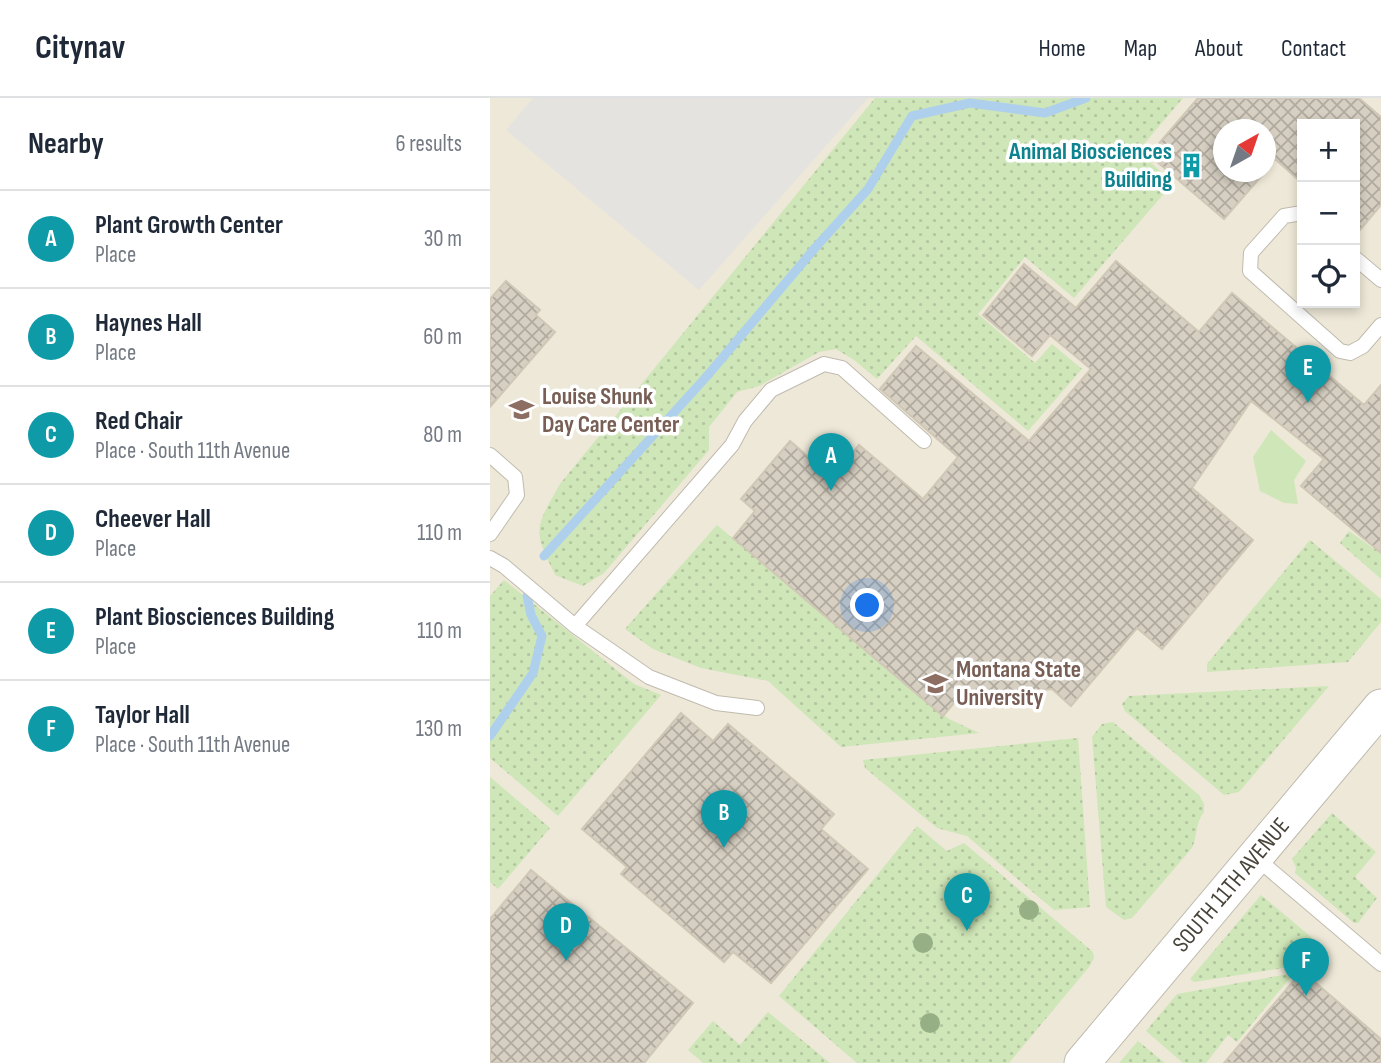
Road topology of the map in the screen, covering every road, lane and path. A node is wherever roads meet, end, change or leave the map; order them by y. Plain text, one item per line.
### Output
1 (1297, 214) edge
2 (1360, 262) edge
3 (1381, 280) edge
4 (1381, 325) edge
5 (924, 441) dead end
6 (490, 455) edge
7 (490, 534) edge
8 (490, 558) edge
9 (575, 626) junction
10 (1381, 707) edge
11 (757, 708) dead end
12 (1255, 857) junction
13 (1381, 964) edge
14 (1082, 1063) edge

1 - 4 lane
2 - 3 lane
5 - 9 lane
6 - 7 lane
8 - 9 lane
9 - 11 lane
10 - 12 street, SOUTH 11TH AVENUE
12 - 13 lane
12 - 14 street, SOUTH 11TH AVENUE

